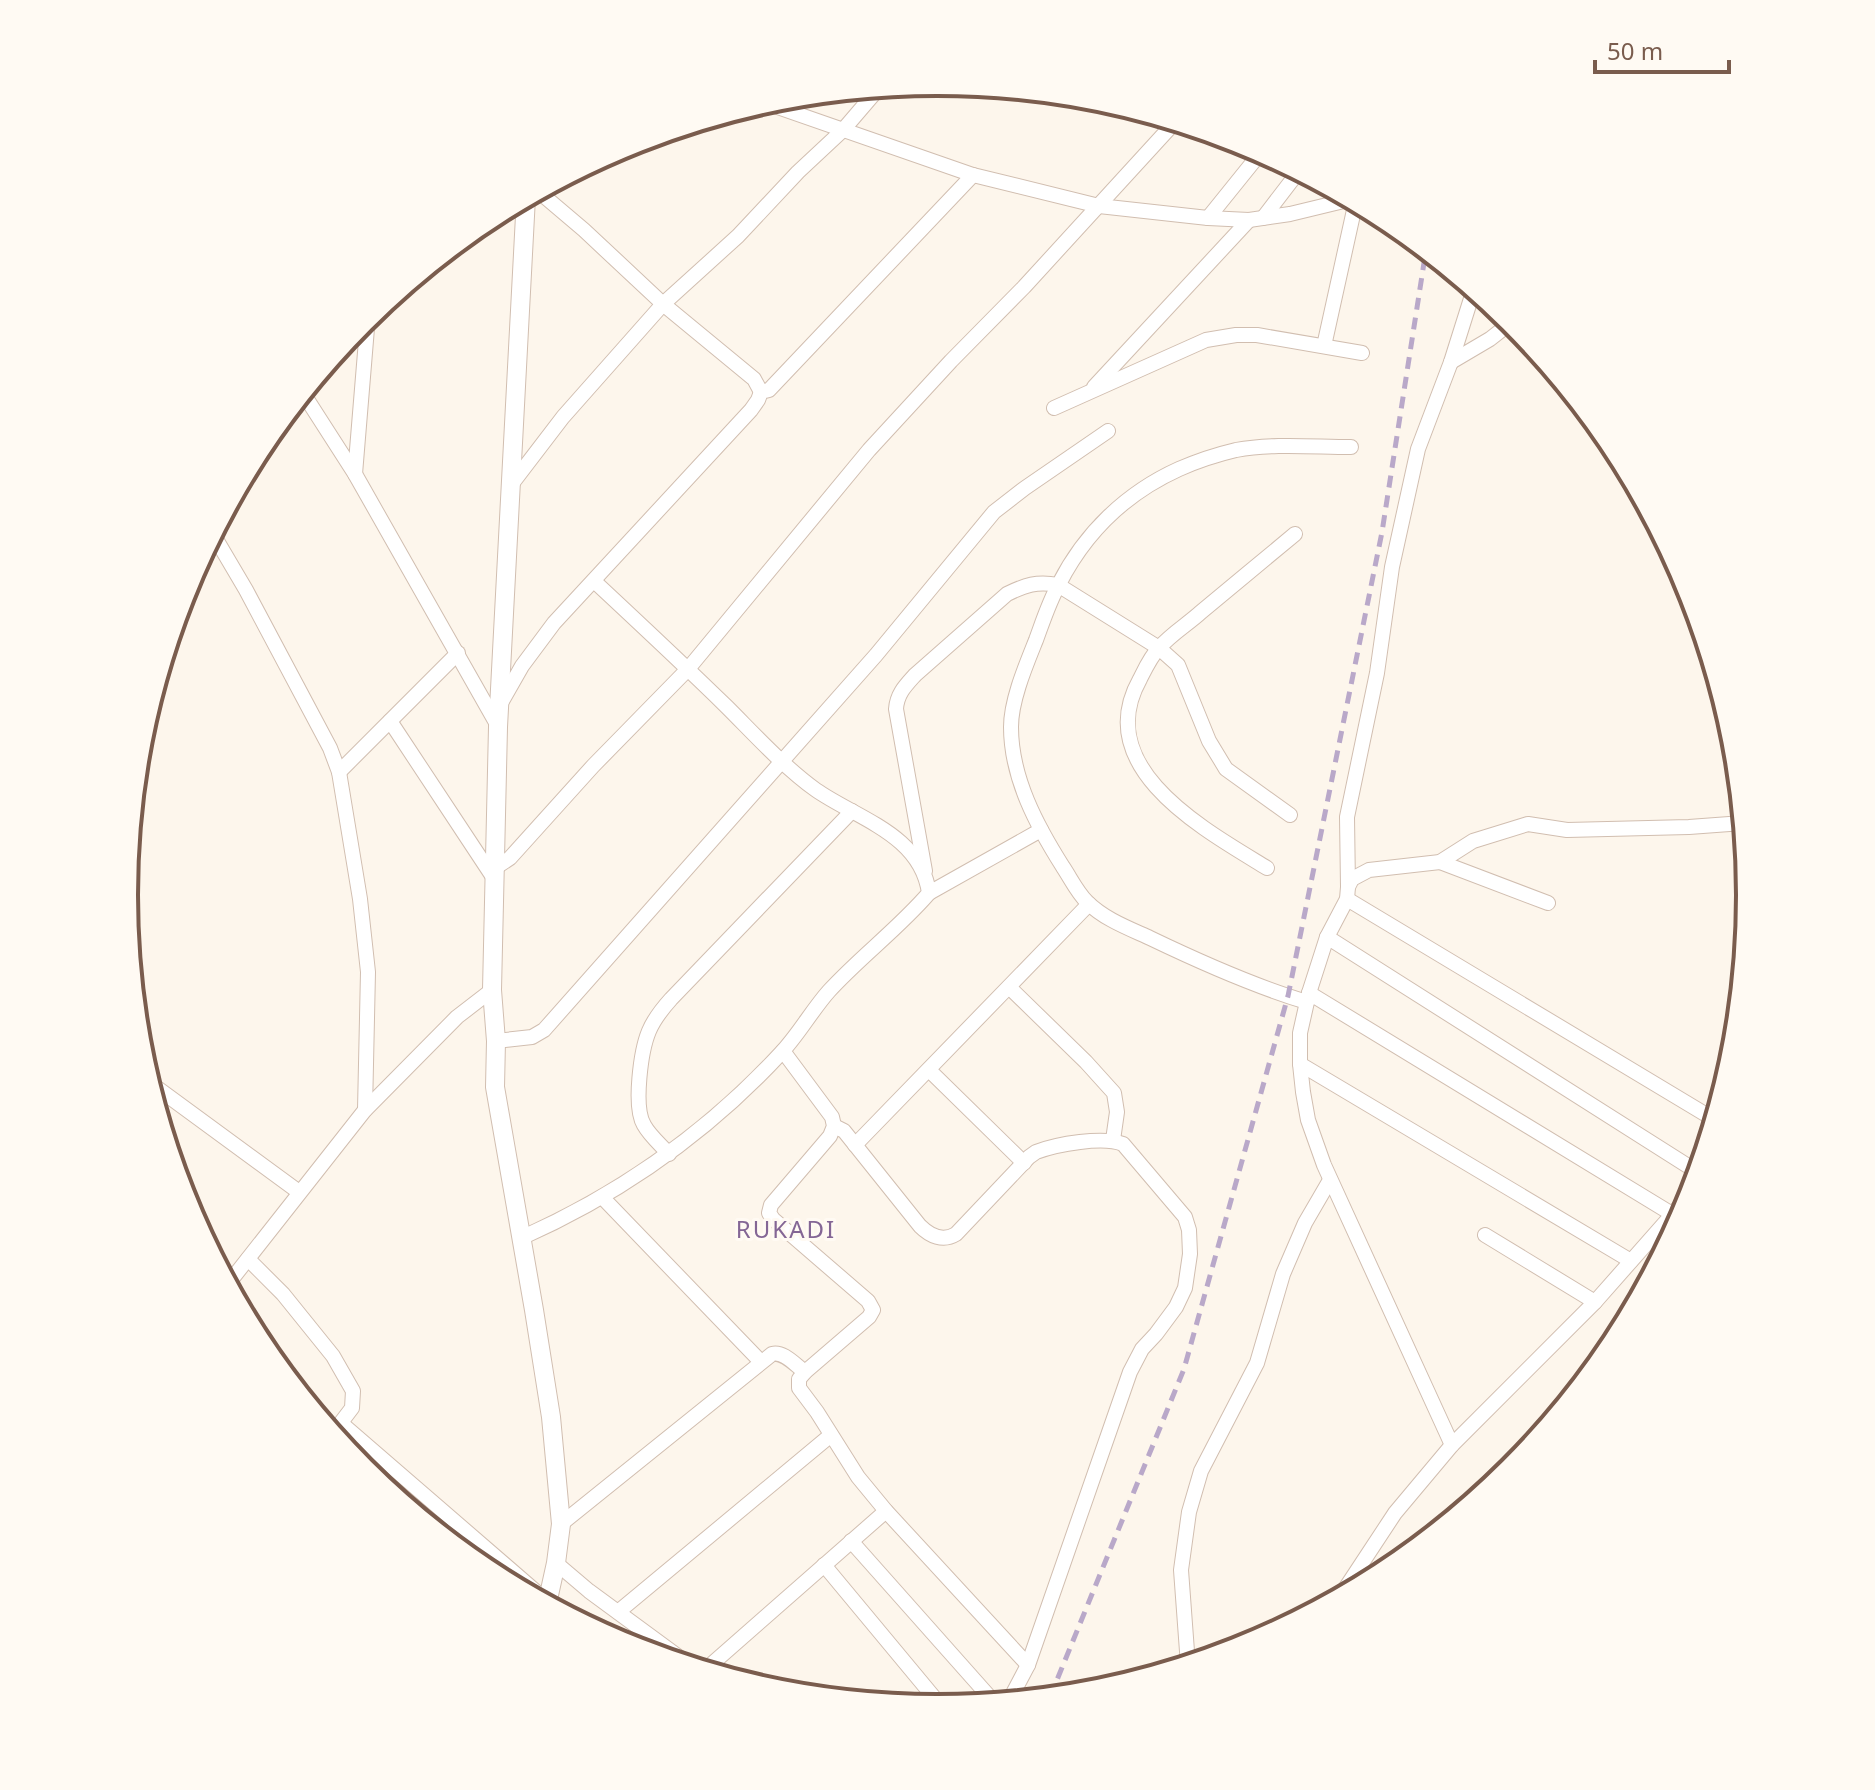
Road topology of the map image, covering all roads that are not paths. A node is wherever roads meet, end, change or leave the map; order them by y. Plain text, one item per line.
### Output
1 (869, 100) edge
2 (787, 110) edge
3 (843, 130) junction
4 (1168, 130) edge
5 (1253, 162) edge
6 (973, 175) junction
7 (1292, 179) edge
8 (547, 198) edge
9 (1338, 204) edge
10 (1099, 206) junction
11 (525, 211) edge
12 (1351, 212) edge
13 (1208, 218) junction
14 (1256, 219) junction
15 (1470, 300) edge
16 (663, 304) junction
17 (1502, 330) edge
18 (366, 337) edge
19 (1324, 346) junction
20 (1362, 353) dead end
21 (1451, 362) junction
22 (761, 392) junction
23 (1090, 392) junction
24 (309, 403) edge
25 (1054, 408) dead end
26 (1108, 431) dead end
27 (1351, 447) dead end
28 (355, 474) junction
29 (511, 485) junction
30 (1295, 534) dead end
31 (220, 545) edge
32 (594, 581) junction
33 (1058, 585) junction
34 (1159, 648) junction
35 (458, 653) junction
36 (688, 669) junction
37 (499, 706) junction
38 (390, 721) junction
39 (498, 727) junction
40 (782, 760) junction
41 (339, 772) junction
42 (852, 811) junction
43 (1290, 815) dead end
44 (1733, 824) edge
45 (1041, 830) junction
46 (1440, 862) junction
47 (1267, 868) dead end
48 (925, 873) junction
49 (495, 874) junction
50 (929, 893) junction
51 (1348, 893) junction
52 (1548, 903) dead end
53 (1089, 904) junction
54 (1327, 937) junction
55 (1009, 987) junction
56 (492, 990) junction
57 (1308, 997) junction
58 (496, 1041) junction
59 (783, 1051) junction
60 (1300, 1064) junction
61 (929, 1070) junction
62 (164, 1093) edge
63 (365, 1110) junction
64 (1705, 1114) edge
65 (834, 1126) junction
66 (1113, 1140) junction
67 (855, 1145) junction
68 (669, 1154) junction
69 (1024, 1163) junction
70 (1689, 1166) edge
71 (1330, 1180) junction
72 (299, 1192) junction
73 (602, 1197) junction
74 (1670, 1213) edge
75 (1668, 1219) edge
76 (1485, 1235) dead end
77 (521, 1238) junction
78 (248, 1259) junction
79 (1631, 1261) junction
80 (235, 1275) edge
81 (1595, 1302) junction
82 (761, 1362) junction
83 (805, 1372) junction
84 (340, 1425) edge
85 (831, 1435) junction
86 (1452, 1445) junction
87 (364, 1450) edge
88 (886, 1511) junction
89 (561, 1524) junction
90 (851, 1541) junction
91 (498, 1562) edge
92 (556, 1563) junction
93 (824, 1565) junction
94 (1353, 1577) edge
95 (550, 1593) edge
96 (618, 1612) junction
97 (662, 1645) edge
98 (1187, 1654) edge
99 (714, 1662) edge
100 (1028, 1665) junction
101 (1015, 1690) edge
102 (985, 1692) edge
103 (931, 1694) edge

1 - 3 street
2 - 3 street
3 - 6 street
3 - 16 street
4 - 10 street
5 - 13 street
6 - 10 street
6 - 22 street
7 - 14 street
8 - 16 street
9 - 14 street
10 - 13 street
10 - 36 street
11 - 29 street
12 - 19 street
13 - 14 street
14 - 23 street
15 - 21 street
16 - 22 street
16 - 29 street
17 - 21 street
18 - 28 street
19 - 20 street
19 - 23 street
21 - 51 street
22 - 32 street
23 - 25 street
24 - 28 street
26 - 40 street
27 - 33 street
28 - 35 street
29 - 37 street
30 - 34 street
31 - 41 street
32 - 36 street
32 - 37 street
33 - 34 street
33 - 45 street
33 - 48 street
34 - 43 street
34 - 47 street
35 - 38 street
35 - 39 street
36 - 40 street
36 - 49 street
37 - 39 street
38 - 41 street
38 - 49 street
39 - 49 street
40 - 42 street
40 - 58 street
41 - 63 street
42 - 48 street
42 - 68 street
44 - 46 street
45 - 50 street
45 - 53 street
46 - 51 street
46 - 52 street
48 - 50 street
49 - 56 street
50 - 59 street
51 - 54 street
51 - 64 street
53 - 55 street
53 - 57 street
54 - 57 street
54 - 70 street
55 - 61 street
55 - 66 street
56 - 58 street
56 - 63 street
57 - 60 street
57 - 74 street
58 - 77 street
59 - 65 street
59 - 68 street
60 - 71 street
60 - 79 street
61 - 67 street
61 - 69 street
62 - 72 street
63 - 72 street
65 - 67 street
65 - 83 street
66 - 69 street
66 - 100 street
67 - 69 street
68 - 73 street
71 - 86 street
71 - 98 street
72 - 78 street
73 - 77 street
73 - 82 street
75 - 79 street
76 - 81 street
77 - 89 street
78 - 80 street
78 - 84 street
79 - 81 street
81 - 86 street
82 - 83 street
82 - 89 street
83 - 85 street
85 - 88 street
85 - 96 street
86 - 94 street
87 - 91 street
88 - 90 street
88 - 100 street
89 - 92 street
90 - 93 street
90 - 102 street
92 - 95 street
92 - 96 street
93 - 99 street
93 - 103 street
96 - 97 street
100 - 101 street

